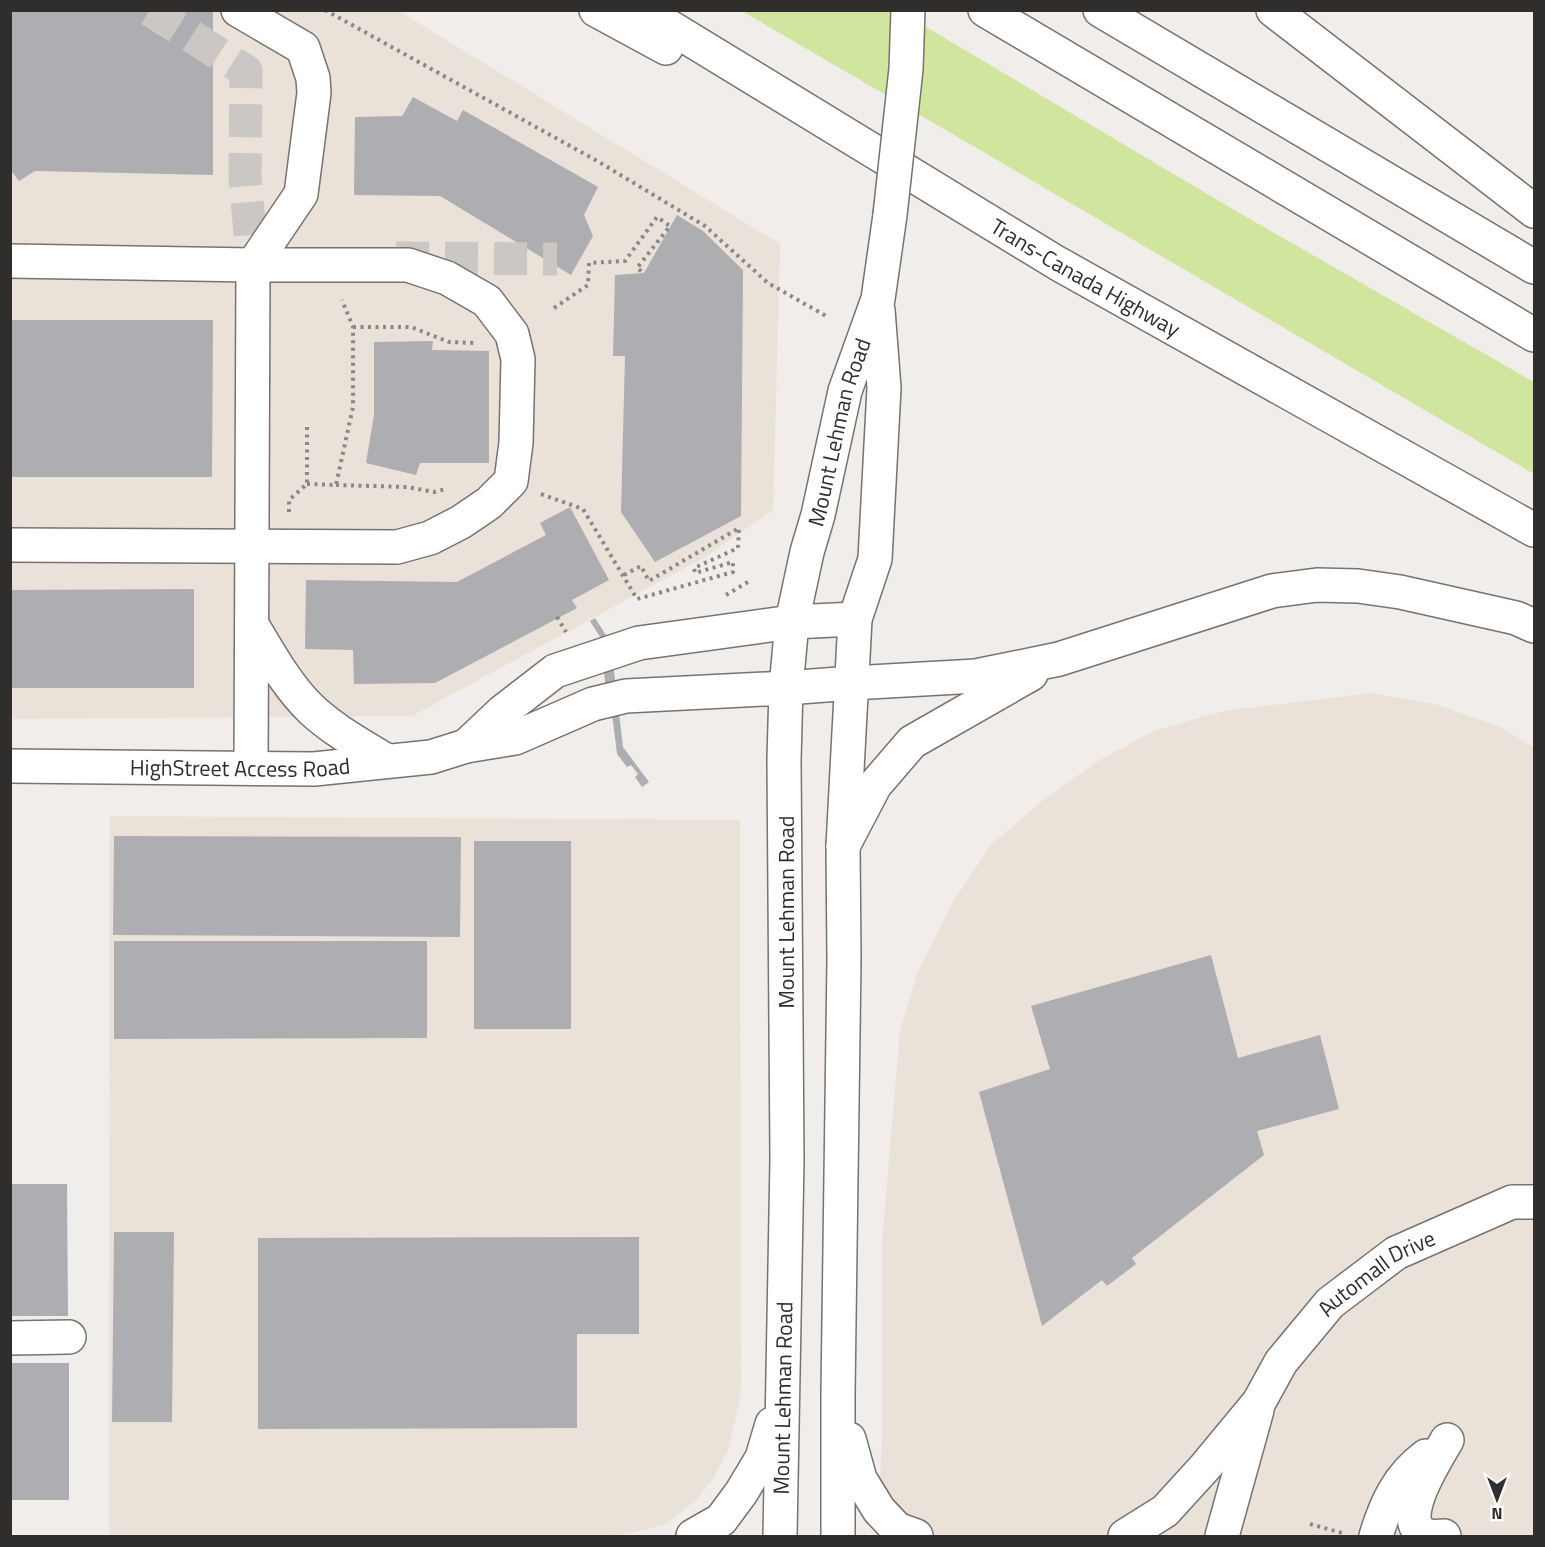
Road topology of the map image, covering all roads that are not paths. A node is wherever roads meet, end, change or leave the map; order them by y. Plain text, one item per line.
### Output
1 (238, 10) edge
2 (596, 10) edge
3 (642, 10) edge
4 (908, 10) edge
5 (985, 10) edge
6 (1100, 10) edge
7 (1273, 10) edge
8 (1534, 211) edge
9 (10, 261) edge
10 (1057, 263) junction
11 (254, 265) junction
12 (1534, 267) edge
13 (878, 299) junction
14 (1534, 334) edge
15 (1534, 530) edge
16 (10, 544) edge
17 (252, 547) junction
18 (855, 619) junction
19 (792, 622) junction
20 (252, 625) junction
21 (1534, 626) edge
22 (1059, 658) junction
23 (852, 683) junction
24 (786, 688) junction
25 (466, 746) junction
26 (387, 761) junction
27 (10, 766) edge
28 (251, 768) junction
29 (843, 846) junction
30 (1534, 1202) edge
31 (69, 1337) dead end
32 (10, 1338) edge
33 (781, 1390) junction
34 (838, 1393) junction
35 (1259, 1402) junction
36 (693, 1536) edge
37 (780, 1536) edge
38 (838, 1536) edge
39 (916, 1536) edge
40 (1125, 1536) edge
41 (1222, 1536) edge
42 (1376, 1536) edge
43 (1444, 1536) edge

1 - 11 main road
2 - 10 main road
3 - 10 main road, Trans-Canada Highway
4 - 13 main road, Mount Lehman Road, bridge
5 - 14 main road
6 - 12 main road
7 - 8 main road
9 - 11 main road
10 - 15 main road, Trans-Canada Highway
11 - 17 main road
11 - 17 main road
13 - 18 main road, Mount Lehman Road
13 - 19 main road, Mount Lehman Road
16 - 17 main road
17 - 20 main road
18 - 19 main road, HighStreet Access Road
18 - 23 main road, Mount Lehman Road
19 - 24 main road, Mount Lehman Road
19 - 25 main road, HighStreet Access Road
20 - 26 main road
20 - 28 main road
21 - 22 main road
22 - 23 main road, HighStreet Access Road
22 - 29 main road
23 - 24 main road, HighStreet Access Road
23 - 29 main road, Mount Lehman Road
24 - 25 main road, HighStreet Access Road
24 - 33 main road, Mount Lehman Road
25 - 26 main road, HighStreet Access Road
26 - 28 main road, HighStreet Access Road
27 - 28 main road, HighStreet Access Road
29 - 34 main road, Mount Lehman Road
30 - 35 main road, Automall Drive
31 - 32 main road
33 - 36 main road
33 - 37 main road, Mount Lehman Road
34 - 38 main road, Mount Lehman Road
34 - 39 main road
35 - 40 main road, Automall Drive
35 - 41 main road, Automall Drive
42 - 43 main road

